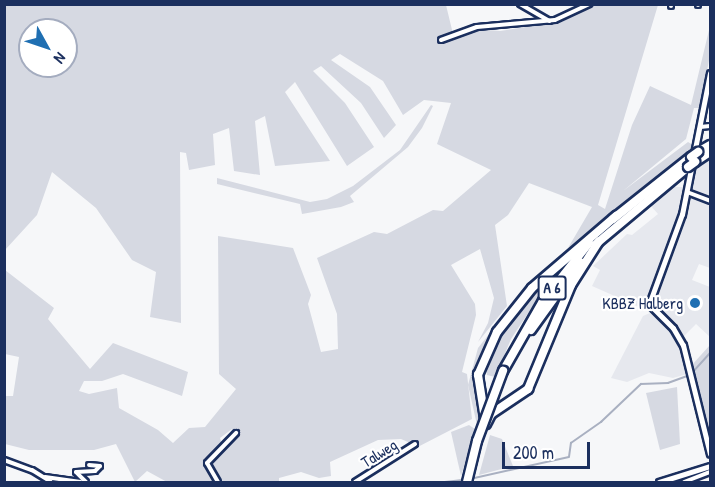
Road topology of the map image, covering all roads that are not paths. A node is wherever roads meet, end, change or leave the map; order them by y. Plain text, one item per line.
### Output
1 (520, 4) edge
2 (590, 4) edge
3 (549, 21) junction
4 (441, 40) dead end
5 (711, 73) edge
6 (711, 126) edge
7 (699, 130) junction
8 (711, 145) edge
9 (711, 152) edge
10 (693, 160) junction
11 (687, 192) junction
12 (711, 201) edge
13 (616, 216) junction
14 (599, 241) junction
15 (505, 372) junction
16 (479, 394) junction
17 (509, 404) junction
18 (485, 424) junction
19 (236, 433) dead end
20 (415, 444) dead end
21 (711, 454) edge
22 (4, 460) edge
23 (88, 465) dead end
24 (711, 466) edge
25 (711, 472) edge
26 (47, 481) edge
27 (81, 483) edge
28 (86, 483) edge
29 (218, 483) edge
30 (355, 483) edge
31 (470, 483) edge
32 (659, 483) edge
33 (684, 483) edge

1 - 3 street
2 - 3 street
3 - 4 street
5 - 7 street
6 - 7 street
7 - 11 street
8 - 10 highway, A 6
9 - 10 highway, A 6
10 - 13 highway, A 6
10 - 14 highway, A 6
11 - 12 street
11 - 21 street
13 - 15 highway, A 6
13 - 16 highway
14 - 15 highway, A 6
14 - 17 highway, A 6
15 - 31 highway, A 6
16 - 17 highway
16 - 18 highway
17 - 18 highway, A 6
18 - 31 highway, A 6, bridge
19 - 29 street
20 - 30 street, Talweg
22 - 26 street
23 - 28 street
24 - 32 street
25 - 33 street
26 - 27 street

